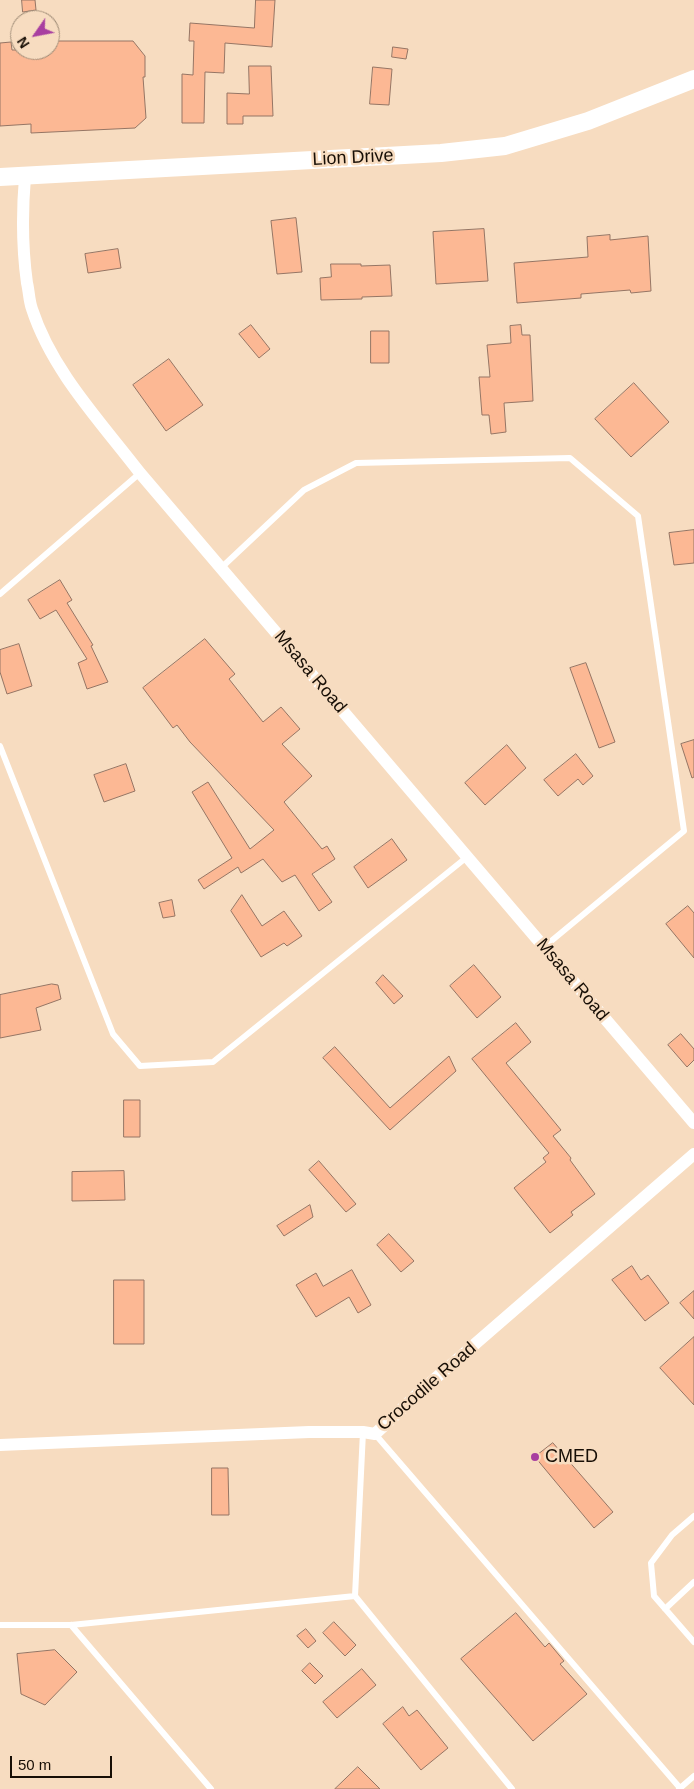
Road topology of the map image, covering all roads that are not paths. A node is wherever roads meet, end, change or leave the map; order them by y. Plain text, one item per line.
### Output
1 (694, 79) edge
2 (0, 177) edge
3 (25, 177) junction
4 (140, 473) junction
5 (221, 568) junction
6 (0, 594) edge
7 (0, 746) edge
8 (467, 857) junction
9 (544, 947) junction
10 (694, 1123) edge
11 (694, 1154) edge
12 (369, 1433) junction
13 (0, 1445) edge
14 (694, 1516) edge
15 (694, 1582) edge
16 (355, 1596) junction
17 (665, 1608) junction
18 (0, 1625) edge
19 (71, 1625) junction
20 (694, 1642) edge
21 (694, 1776) edge
22 (211, 1789) edge
23 (512, 1789) edge
24 (679, 1789) edge

1 - 3 street, Lion Drive
2 - 3 street, Lion Drive
3 - 4 street, Msasa Road
4 - 5 street, Msasa Road
4 - 6 lane
5 - 8 street, Msasa Road
5 - 9 lane
7 - 8 lane
8 - 9 street, Msasa Road
9 - 10 street, Msasa Road
11 - 12 street, Crocodile Road
12 - 13 street, Crocodile Road
12 - 16 lane
12 - 24 lane
14 - 17 lane
15 - 17 lane
16 - 19 lane
16 - 23 lane
17 - 20 lane
18 - 19 lane
19 - 22 lane
21 - 24 lane

